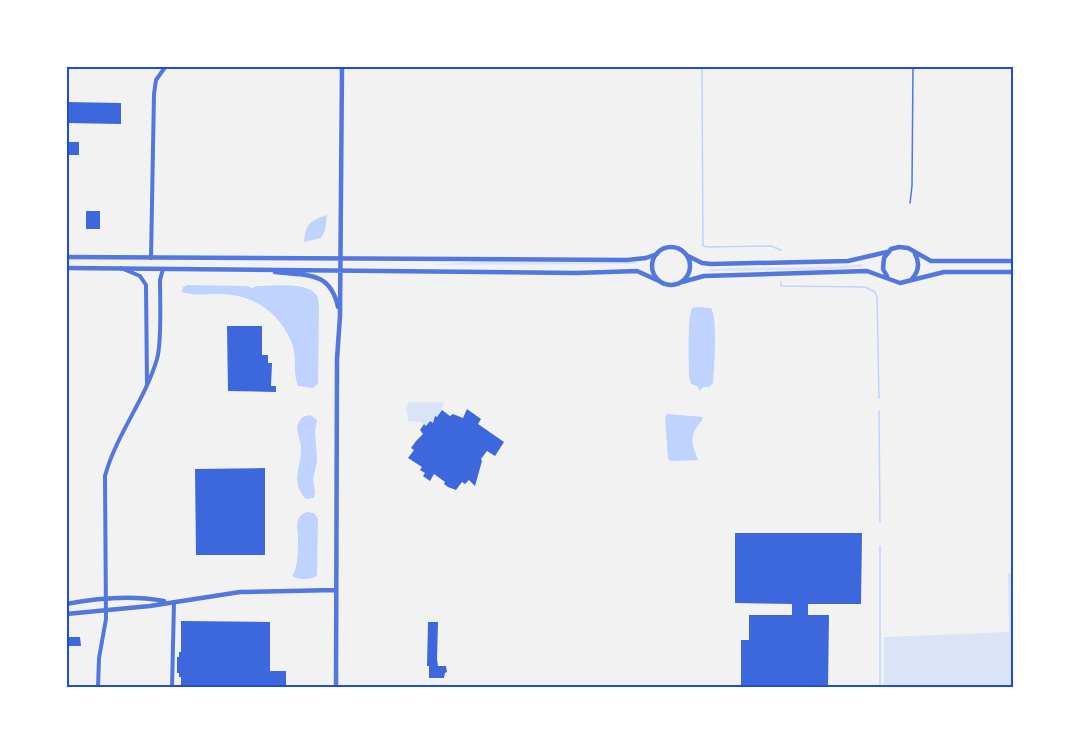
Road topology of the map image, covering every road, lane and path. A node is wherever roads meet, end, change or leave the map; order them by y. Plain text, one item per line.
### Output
1 (166, 66) edge
2 (342, 66) edge
3 (913, 66) edge
4 (910, 203) dead end
5 (887, 252) junction
6 (657, 254) junction
7 (915, 254) junction
8 (688, 256) junction
9 (66, 257) edge
10 (151, 258) junction
11 (340, 258) junction
12 (1013, 261) edge
13 (66, 268) edge
14 (121, 268) junction
15 (163, 269) junction
16 (251, 269) junction
17 (340, 270) junction
18 (1013, 272) edge
19 (889, 278) junction
20 (912, 279) junction
21 (659, 281) junction
22 (682, 282) junction
23 (340, 316) junction
24 (147, 388) junction
25 (336, 590) junction
26 (106, 599) junction
27 (175, 600) junction
28 (167, 602) junction
29 (66, 604) edge
30 (106, 610) junction
31 (66, 614) edge
32 (98, 688) edge
33 (172, 688) edge
34 (336, 688) edge

1 - 10 street
2 - 11 street
3 - 4 lane
5 - 7 street
5 - 8 street
5 - 19 street
6 - 8 street
6 - 11 street
6 - 21 street
7 - 12 street
7 - 20 street
8 - 22 street
9 - 10 street
10 - 11 street
11 - 17 street
13 - 14 street
14 - 15 street
14 - 24 street
15 - 16 street
15 - 24 street
16 - 17 street
16 - 23 street
17 - 21 street
17 - 23 street
18 - 20 street
19 - 20 street
19 - 22 street
21 - 22 street
23 - 25 street
24 - 26 street
25 - 27 street
25 - 34 street
26 - 28 street
26 - 29 street
26 - 30 street
27 - 28 street
27 - 33 street
28 - 30 street
30 - 31 street
30 - 32 street

